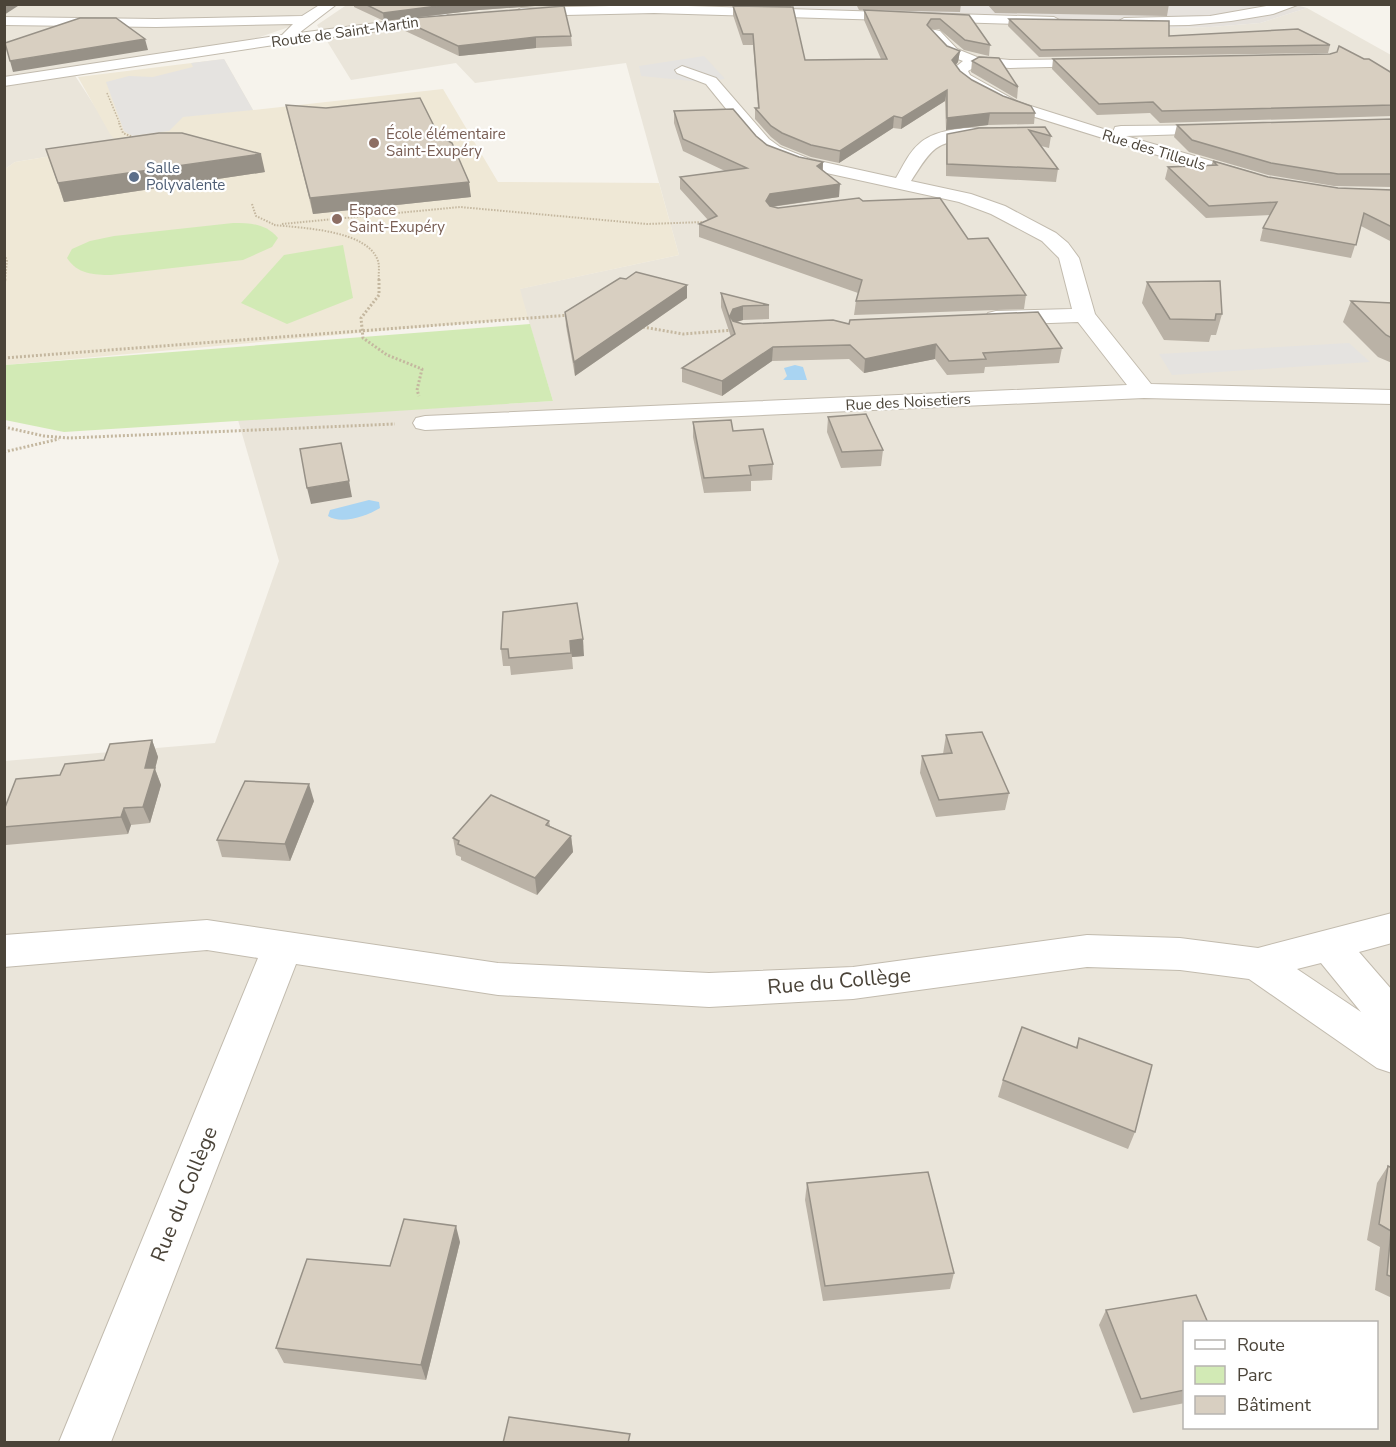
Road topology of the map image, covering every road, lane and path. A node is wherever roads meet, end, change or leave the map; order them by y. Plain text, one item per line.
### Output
1 (331, 4) edge
2 (1267, 4) edge
3 (1294, 4) edge
4 (508, 13) edge
5 (457, 17) edge
6 (904, 17) junction
7 (948, 19) junction
8 (305, 20) junction
9 (4, 21) edge
10 (1068, 21) edge
11 (1113, 22) edge
12 (1156, 22) junction
13 (935, 34) junction
14 (287, 39) junction
15 (975, 61) junction
16 (1116, 62) edge
17 (682, 70) dead end
18 (4, 82) edge
19 (1238, 128) edge
20 (1093, 131) junction
21 (1038, 132) edge
22 (1003, 134) edge
23 (1265, 182) edge
24 (909, 185) junction
25 (886, 198) edge
26 (252, 204) dead end
27 (708, 222) edge
28 (274, 225) junction
29 (4, 255) edge
30 (4, 285) edge
31 (575, 315) edge
32 (1084, 315) junction
33 (978, 319) edge
34 (640, 326) edge
35 (743, 329) edge
36 (362, 331) junction
37 (4, 358) edge
38 (1144, 391) junction
39 (1392, 397) edge
40 (425, 423) junction
41 (4, 427) edge
42 (63, 438) junction
43 (4, 452) edge
44 (1392, 928) edge
45 (1329, 944) junction
46 (283, 946) junction
47 (4, 951) edge
48 (1258, 964) junction
49 (1392, 1020) edge
50 (1392, 1055) edge
51 (85, 1443) edge

1 - 8 street
2 - 12 street
3 - 12 street
4 - 6 street
5 - 14 street, Route de Saint-Martin
6 - 7 street
6 - 13 street
7 - 10 street
7 - 13 street
8 - 9 street
8 - 14 street
11 - 12 street
13 - 15 street
14 - 18 street, Route de Saint-Martin
15 - 16 street
15 - 20 street, Rue des Tilleuls
17 - 24 street
19 - 20 street
20 - 21 street
20 - 23 street, Rue des Tilleuls
22 - 24 street
24 - 25 street
24 - 32 street
26 - 28 path
27 - 28 path
28 - 36 path
29 - 30 path
31 - 36 path
32 - 33 street
32 - 38 street
34 - 35 path
36 - 37 path
36 - 40 path
38 - 39 street, Rue des Noisetiers
38 - 40 street, Rue des Noisetiers
40 - 42 path
41 - 42 path
42 - 43 path
44 - 45 street, Rue du Collège
45 - 48 street, Rue du Collège
45 - 49 street
46 - 47 street, Rue du Collège
46 - 48 street, Rue du Collège
46 - 51 street, Rue du Collège
48 - 50 street

